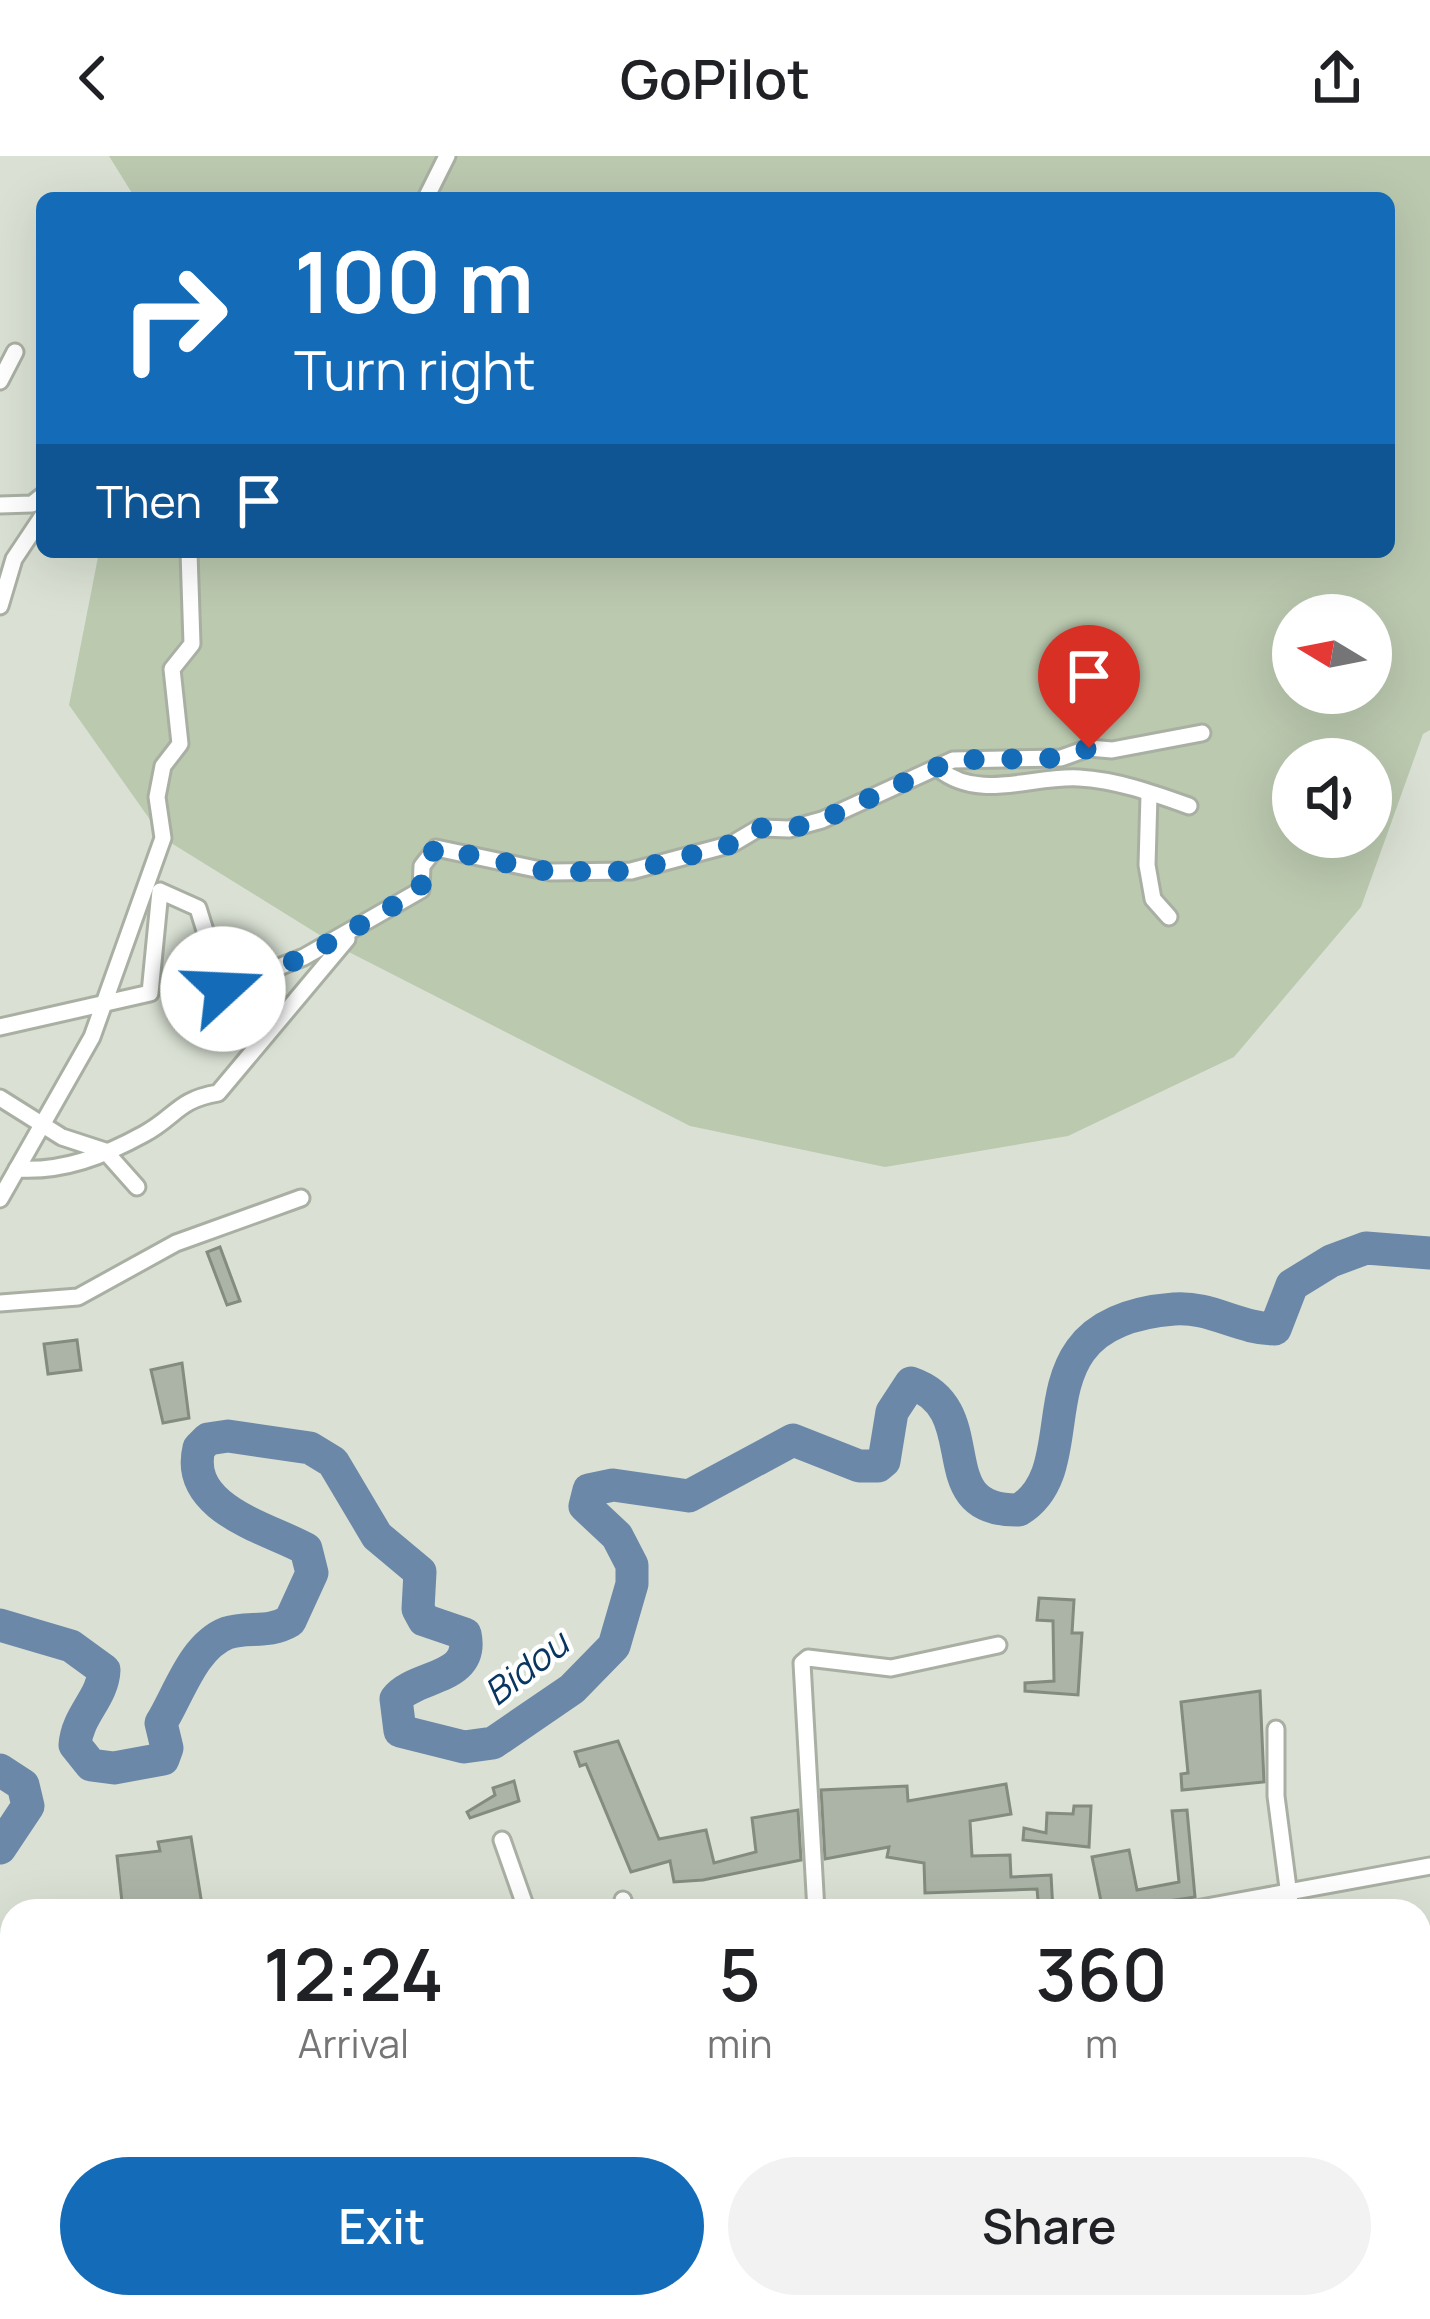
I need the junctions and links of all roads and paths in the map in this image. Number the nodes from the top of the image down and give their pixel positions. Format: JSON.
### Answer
{"nodes":[{"id":1,"x":447,"y":156,"type":"edge"},
{"id":2,"x":429,"y":192,"type":"edge"},
{"id":3,"x":15,"y":352,"type":"dead end"},
{"id":4,"x":0,"y":381,"type":"edge"},
{"id":5,"x":36,"y":501,"type":"edge"},
{"id":6,"x":0,"y":505,"type":"edge"},
{"id":7,"x":36,"y":524,"type":"edge"},
{"id":8,"x":189,"y":558,"type":"edge"},
{"id":9,"x":0,"y":606,"type":"edge"},
{"id":10,"x":1202,"y":733,"type":"dead end"},
{"id":11,"x":939,"y":769,"type":"junction"},
{"id":12,"x":1149,"y":795,"type":"junction"},
{"id":13,"x":1189,"y":806,"type":"dead end"},
{"id":14,"x":1169,"y":917,"type":"dead end"},
{"id":15,"x":358,"y":929,"type":"junction"},
{"id":16,"x":103,"y":1000,"type":"junction"},
{"id":17,"x":0,"y":1028,"type":"edge"},
{"id":18,"x":0,"y":1098,"type":"edge"},
{"id":19,"x":44,"y":1124,"type":"junction"},
{"id":20,"x":105,"y":1151,"type":"junction"},
{"id":21,"x":16,"y":1168,"type":"junction"},
{"id":22,"x":137,"y":1187,"type":"dead end"},
{"id":23,"x":301,"y":1198,"type":"dead end"},
{"id":24,"x":0,"y":1199,"type":"edge"},
{"id":25,"x":0,"y":1303,"type":"edge"},
{"id":26,"x":998,"y":1645,"type":"dead end"},
{"id":27,"x":1276,"y":1729,"type":"dead end"},
{"id":28,"x":502,"y":1840,"type":"dead end"},
{"id":29,"x":1430,"y":1866,"type":"edge"},
{"id":30,"x":1287,"y":1891,"type":"junction"},
{"id":31,"x":523,"y":1899,"type":"edge"},
{"id":32,"x":815,"y":1899,"type":"edge"},
{"id":33,"x":1246,"y":1899,"type":"edge"},
{"id":34,"x":1289,"y":1899,"type":"edge"}],
"edges":[{"from":1,"to":2,"type":"street"},
{"from":3,"to":4,"type":"street"},
{"from":5,"to":6,"type":"street"},
{"from":7,"to":9,"type":"street"},
{"from":8,"to":16,"type":"street"},
{"from":10,"to":11,"type":"street"},
{"from":11,"to":12,"type":"street"},
{"from":11,"to":15,"type":"street"},
{"from":12,"to":13,"type":"street"},
{"from":12,"to":14,"type":"street"},
{"from":15,"to":16,"type":"street"},
{"from":15,"to":20,"type":"street"},
{"from":16,"to":17,"type":"street"},
{"from":16,"to":19,"type":"street"},
{"from":18,"to":19,"type":"street"},
{"from":19,"to":20,"type":"street"},
{"from":19,"to":21,"type":"street"},
{"from":20,"to":21,"type":"street"},
{"from":20,"to":22,"type":"street"},
{"from":21,"to":24,"type":"street"},
{"from":23,"to":25,"type":"street"},
{"from":26,"to":32,"type":"street"},
{"from":27,"to":30,"type":"street"},
{"from":28,"to":31,"type":"street"},
{"from":29,"to":30,"type":"street"},
{"from":30,"to":33,"type":"street"},
{"from":30,"to":34,"type":"street"}]}
